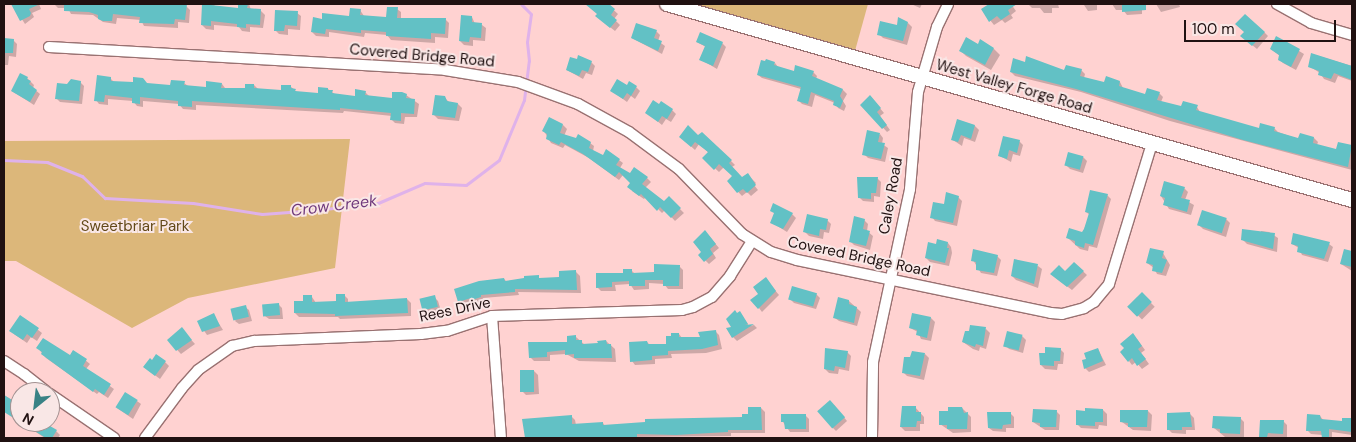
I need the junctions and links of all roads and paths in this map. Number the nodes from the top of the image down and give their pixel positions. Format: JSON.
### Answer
{"nodes":[{"id":1,"x":667,"y":4,"type":"edge"},
{"id":2,"x":948,"y":4,"type":"edge"},
{"id":3,"x":1277,"y":4,"type":"edge"},
{"id":4,"x":1352,"y":35,"type":"edge"},
{"id":5,"x":49,"y":46,"type":"dead end"},
{"id":6,"x":922,"y":78,"type":"junction"},
{"id":7,"x":1152,"y":143,"type":"junction"},
{"id":8,"x":1352,"y":200,"type":"edge"},
{"id":9,"x":752,"y":241,"type":"junction"},
{"id":10,"x":890,"y":279,"type":"junction"},
{"id":11,"x":492,"y":316,"type":"junction"},
{"id":12,"x":4,"y":361,"type":"edge"},
{"id":13,"x":34,"y":382,"type":"edge"},
{"id":14,"x":60,"y":401,"type":"edge"},
{"id":15,"x":114,"y":438,"type":"edge"},
{"id":16,"x":145,"y":438,"type":"edge"},
{"id":17,"x":502,"y":438,"type":"edge"},
{"id":18,"x":872,"y":438,"type":"edge"}],
"edges":[{"from":1,"to":6,"type":"main road","name":"West Valley Forge Road"},
{"from":2,"to":6,"type":"street","name":"Caley Road"},
{"from":3,"to":4,"type":"street"},
{"from":5,"to":9,"type":"street","name":"Covered Bridge Road"},
{"from":6,"to":7,"type":"main road","name":"West Valley Forge Road"},
{"from":6,"to":10,"type":"street","name":"Caley Road"},
{"from":7,"to":8,"type":"main road","name":"West Valley Forge Road"},
{"from":7,"to":10,"type":"street","name":"Covered Bridge Road"},
{"from":9,"to":10,"type":"street","name":"Covered Bridge Road"},
{"from":9,"to":11,"type":"street","name":"Rees Drive"},
{"from":10,"to":18,"type":"street","name":"Caley Road"},
{"from":11,"to":16,"type":"street","name":"Rees Drive"},
{"from":11,"to":17,"type":"street"},
{"from":12,"to":13,"type":"street"},
{"from":14,"to":15,"type":"street"}]}
